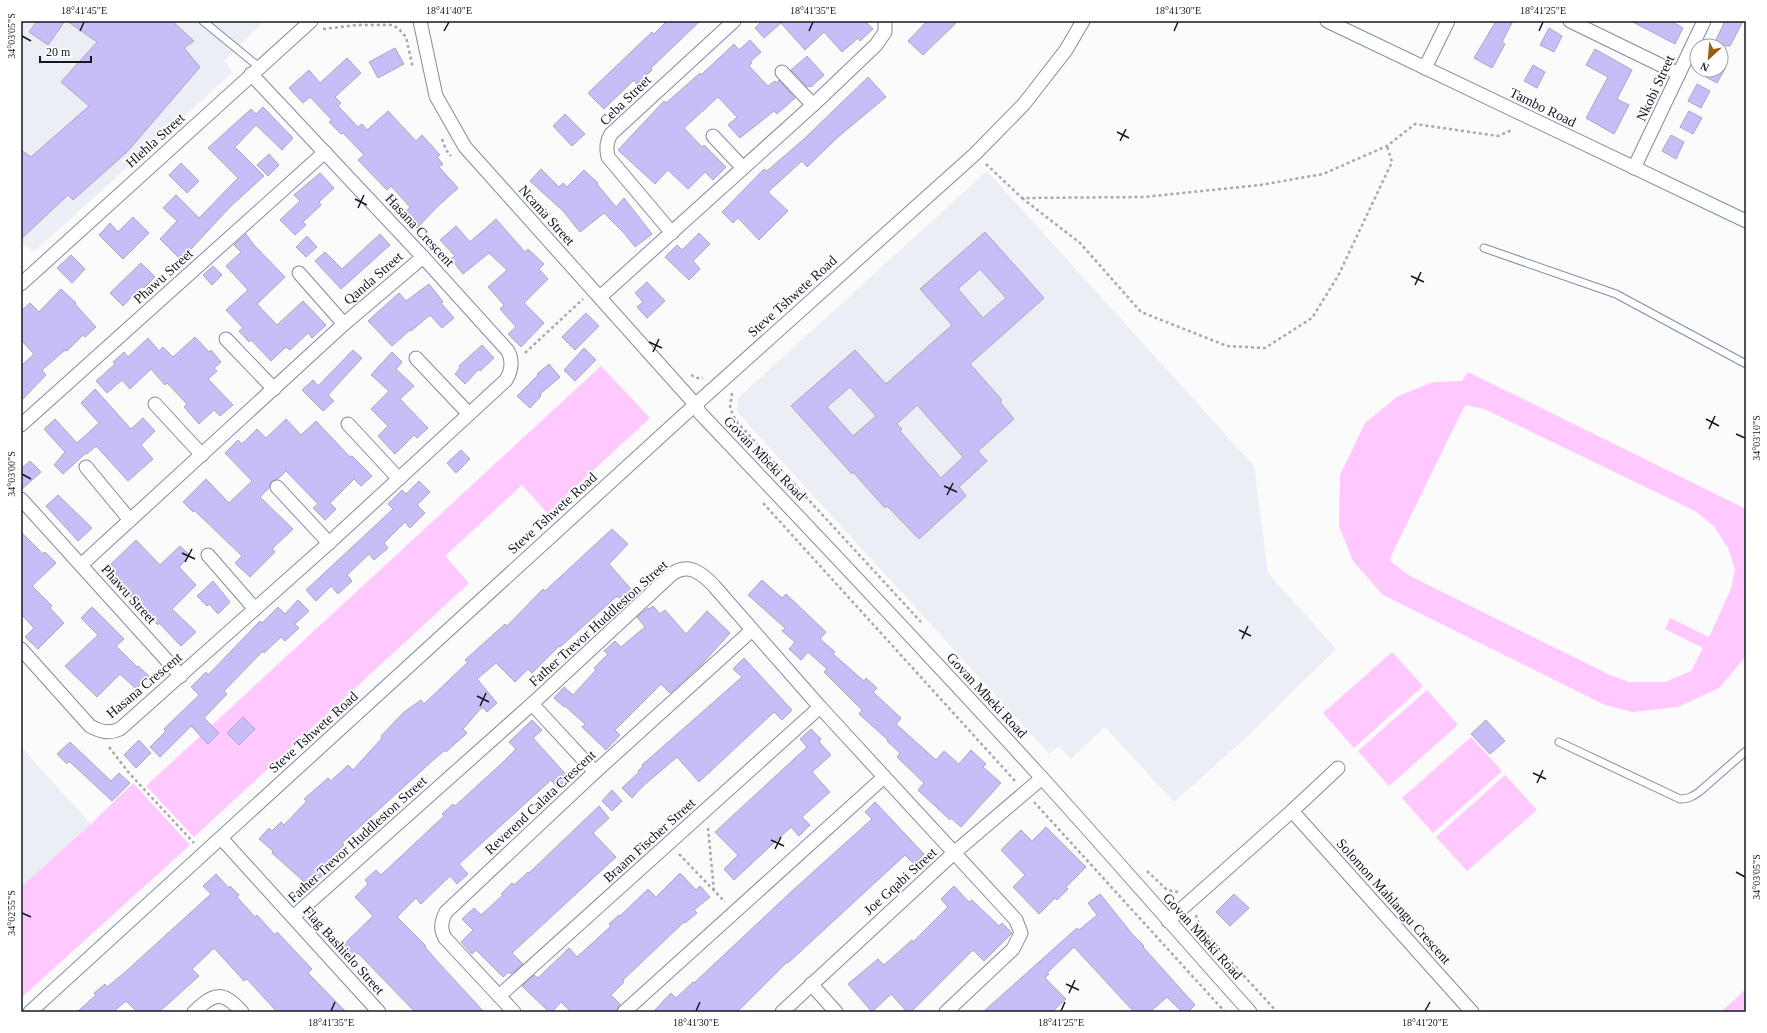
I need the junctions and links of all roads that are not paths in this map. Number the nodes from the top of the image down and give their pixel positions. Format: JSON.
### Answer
{"nodes":[{"id":1,"x":203,"y":21,"type":"edge"},
{"id":2,"x":311,"y":21,"type":"edge"},
{"id":3,"x":420,"y":21,"type":"edge"},
{"id":4,"x":734,"y":21,"type":"edge"},
{"id":5,"x":885,"y":21,"type":"edge"},
{"id":6,"x":1327,"y":21,"type":"edge"},
{"id":7,"x":1448,"y":21,"type":"edge"},
{"id":8,"x":1570,"y":21,"type":"edge"},
{"id":9,"x":1704,"y":21,"type":"edge"},
{"id":10,"x":1082,"y":22,"type":"edge"},
{"id":11,"x":1425,"y":68,"type":"junction"},
{"id":12,"x":255,"y":71,"type":"junction"},
{"id":13,"x":782,"y":72,"type":"dead end"},
{"id":14,"x":1679,"y":74,"type":"junction"},
{"id":15,"x":813,"y":105,"type":"junction"},
{"id":16,"x":713,"y":136,"type":"dead end"},
{"id":17,"x":326,"y":152,"type":"junction"},
{"id":18,"x":743,"y":168,"type":"junction"},
{"id":19,"x":1634,"y":168,"type":"junction"},
{"id":20,"x":1746,"y":221,"type":"edge"},
{"id":21,"x":672,"y":233,"type":"junction"},
{"id":22,"x":1484,"y":248,"type":"dead end"},
{"id":23,"x":423,"y":257,"type":"junction"},
{"id":24,"x":299,"y":273,"type":"dead end"},
{"id":25,"x":21,"y":284,"type":"edge"},
{"id":26,"x":594,"y":300,"type":"junction"},
{"id":27,"x":344,"y":324,"type":"junction"},
{"id":28,"x":226,"y":339,"type":"dead end"},
{"id":29,"x":416,"y":358,"type":"dead end"},
{"id":30,"x":1746,"y":364,"type":"edge"},
{"id":31,"x":274,"y":389,"type":"junction"},
{"id":32,"x":155,"y":404,"type":"dead end"},
{"id":33,"x":695,"y":404,"type":"junction"},
{"id":34,"x":469,"y":414,"type":"junction"},
{"id":35,"x":348,"y":424,"type":"dead end"},
{"id":36,"x":21,"y":425,"type":"edge"},
{"id":37,"x":202,"y":454,"type":"junction"},
{"id":38,"x":86,"y":467,"type":"dead end"},
{"id":39,"x":399,"y":479,"type":"junction"},
{"id":40,"x":277,"y":487,"type":"dead end"},
{"id":41,"x":21,"y":499,"type":"edge"},
{"id":42,"x":130,"y":520,"type":"junction"},
{"id":43,"x":329,"y":543,"type":"junction"},
{"id":44,"x":208,"y":555,"type":"dead end"},
{"id":45,"x":81,"y":565,"type":"junction"},
{"id":46,"x":255,"y":609,"type":"junction"},
{"id":47,"x":751,"y":631,"type":"junction"},
{"id":48,"x":21,"y":649,"type":"edge"},
{"id":49,"x":181,"y":676,"type":"junction"},
{"id":50,"x":532,"y":704,"type":"junction"},
{"id":51,"x":820,"y":707,"type":"junction"},
{"id":52,"x":1559,"y":742,"type":"dead end"},
{"id":53,"x":1746,"y":751,"type":"edge"},
{"id":54,"x":1338,"y":768,"type":"dead end"},
{"id":55,"x":595,"y":772,"type":"junction"},
{"id":56,"x":884,"y":777,"type":"junction"},
{"id":57,"x":1042,"y":778,"type":"junction"},
{"id":58,"x":1292,"y":811,"type":"junction"},
{"id":59,"x":221,"y":838,"type":"junction"},
{"id":60,"x":955,"y":852,"type":"junction"},
{"id":61,"x":293,"y":917,"type":"junction"},
{"id":62,"x":1168,"y":921,"type":"junction"},
{"id":63,"x":811,"y":984,"type":"junction"},
{"id":64,"x":499,"y":996,"type":"junction"},
{"id":65,"x":30,"y":1012,"type":"edge"},
{"id":66,"x":194,"y":1012,"type":"edge"},
{"id":67,"x":242,"y":1012,"type":"edge"},
{"id":68,"x":379,"y":1012,"type":"edge"},
{"id":69,"x":514,"y":1012,"type":"edge"},
{"id":70,"x":624,"y":1012,"type":"edge"},
{"id":71,"x":782,"y":1012,"type":"edge"},
{"id":72,"x":836,"y":1012,"type":"edge"},
{"id":73,"x":946,"y":1012,"type":"edge"},
{"id":74,"x":1250,"y":1012,"type":"edge"},
{"id":75,"x":1472,"y":1012,"type":"edge"}],
"edges":[{"from":1,"to":12,"type":"lane"},
{"from":2,"to":12,"type":"street","name":"Hlehla Street"},
{"from":3,"to":26,"type":"street","name":"Ncama Street"},
{"from":4,"to":21,"type":"street","name":"Ceba Street"},
{"from":5,"to":15,"type":"street"},
{"from":6,"to":11,"type":"street","name":"Tambo Road"},
{"from":7,"to":11,"type":"street"},
{"from":8,"to":14,"type":"street"},
{"from":9,"to":14,"type":"street","name":"Nkobi Street"},
{"from":10,"to":33,"type":"street","name":"Steve Tshwete Road"},
{"from":11,"to":19,"type":"street","name":"Tambo Road"},
{"from":12,"to":17,"type":"street","name":"Hasana Crescent"},
{"from":12,"to":25,"type":"street","name":"Hlehla Street"},
{"from":13,"to":15,"type":"street"},
{"from":14,"to":19,"type":"street","name":"Nkobi Street"},
{"from":15,"to":18,"type":"street"},
{"from":16,"to":18,"type":"street"},
{"from":17,"to":23,"type":"street","name":"Hasana Crescent"},
{"from":17,"to":36,"type":"street","name":"Phawu Street"},
{"from":18,"to":21,"type":"street"},
{"from":19,"to":20,"type":"street","name":"Tambo Road"},
{"from":21,"to":26,"type":"street"},
{"from":22,"to":30,"type":"lane"},
{"from":23,"to":27,"type":"street","name":"Qanda Street"},
{"from":23,"to":34,"type":"street","name":"Hasana Crescent"},
{"from":24,"to":27,"type":"street","name":"Qanda Street"},
{"from":26,"to":33,"type":"street","name":"Ncama Street"},
{"from":27,"to":31,"type":"street","name":"Qanda Street"},
{"from":28,"to":31,"type":"street"},
{"from":29,"to":34,"type":"street"},
{"from":31,"to":37,"type":"street","name":"Qanda Street"},
{"from":32,"to":37,"type":"street"},
{"from":33,"to":57,"type":"street","name":"Govan Mbeki Road"},
{"from":33,"to":59,"type":"street","name":"Steve Tshwete Road"},
{"from":34,"to":39,"type":"street","name":"Hasana Crescent"},
{"from":35,"to":39,"type":"street"},
{"from":37,"to":42,"type":"street","name":"Qanda Street"},
{"from":38,"to":42,"type":"street"},
{"from":39,"to":43,"type":"street","name":"Hasana Crescent"},
{"from":40,"to":43,"type":"street"},
{"from":41,"to":45,"type":"street","name":"Phawu Street"},
{"from":42,"to":45,"type":"street","name":"Qanda Street"},
{"from":43,"to":46,"type":"street","name":"Hasana Crescent"},
{"from":44,"to":46,"type":"street"},
{"from":45,"to":49,"type":"street","name":"Phawu Street"},
{"from":46,"to":49,"type":"street","name":"Hasana Crescent"},
{"from":47,"to":50,"type":"street","name":"Father Trevor Huddleston Street"},
{"from":47,"to":51,"type":"street","name":"Father Trevor Huddleston Street"},
{"from":47,"to":55,"type":"street","name":"Reverend Calata Crescent"},
{"from":48,"to":49,"type":"street","name":"Hasana Crescent"},
{"from":50,"to":55,"type":"street"},
{"from":50,"to":61,"type":"street","name":"Father Trevor Huddleston Street"},
{"from":51,"to":56,"type":"street","name":"Father Trevor Huddleston Street"},
{"from":51,"to":64,"type":"street","name":"Braam Fischer Street"},
{"from":52,"to":53,"type":"lane"},
{"from":54,"to":58,"type":"street"},
{"from":55,"to":64,"type":"street","name":"Reverend Calata Crescent"},
{"from":56,"to":60,"type":"street","name":"Father Trevor Huddleston Street"},
{"from":56,"to":70,"type":"street"},
{"from":57,"to":60,"type":"street","name":"Joe Gqabi Street"},
{"from":57,"to":62,"type":"street","name":"Govan Mbeki Road"},
{"from":58,"to":62,"type":"street"},
{"from":58,"to":75,"type":"street","name":"Solomon Mahlangu Crescent"},
{"from":59,"to":61,"type":"street","name":"Flag Bashielo Street"},
{"from":59,"to":65,"type":"street","name":"Steve Tshwete Road"},
{"from":60,"to":63,"type":"street","name":"Joe Gqabi Street"},
{"from":60,"to":73,"type":"street","name":"Father Trevor Huddleston Street"},
{"from":61,"to":68,"type":"street","name":"Flag Bashielo Street"},
{"from":62,"to":74,"type":"street","name":"Govan Mbeki Road"},
{"from":63,"to":71,"type":"street","name":"Joe Gqabi Street"},
{"from":63,"to":72,"type":"street"},
{"from":64,"to":69,"type":"street","name":"Reverend Calata Crescent"},
{"from":66,"to":67,"type":"street"}]}
